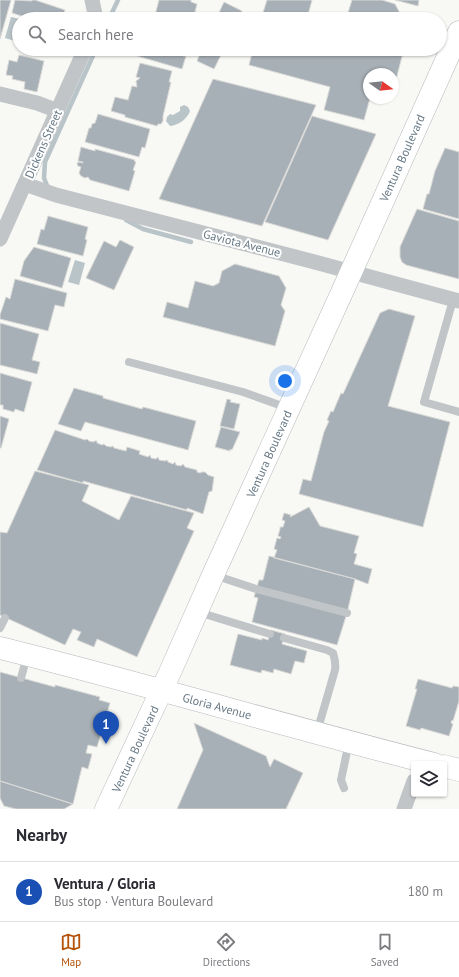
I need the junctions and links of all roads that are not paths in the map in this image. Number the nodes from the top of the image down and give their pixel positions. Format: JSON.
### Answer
{"nodes":[{"id":1,"x":92,"y":0,"type":"edge"},
{"id":2,"x":95,"y":12,"type":"edge"},
{"id":3,"x":459,"y":32,"type":"edge"},
{"id":4,"x":82,"y":56,"type":"edge"},
{"id":5,"x":0,"y":94,"type":"edge"},
{"id":6,"x":58,"y":111,"type":"junction"},
{"id":7,"x":25,"y":184,"type":"junction"},
{"id":8,"x":0,"y":239,"type":"edge"},
{"id":9,"x":351,"y":272,"type":"junction"},
{"id":10,"x":456,"y":300,"type":"edge"},
{"id":11,"x":129,"y":362,"type":"dead end"},
{"id":12,"x":289,"y":408,"type":"junction"},
{"id":13,"x":459,"y":412,"type":"edge"},
{"id":14,"x":213,"y":575,"type":"junction"},
{"id":15,"x":197,"y":612,"type":"junction"},
{"id":16,"x":347,"y":613,"type":"dead end"},
{"id":17,"x":5,"y":618,"type":"dead end"},
{"id":18,"x":0,"y":628,"type":"edge"},
{"id":19,"x":270,"y":634,"type":"dead end"},
{"id":20,"x":284,"y":638,"type":"dead end"},
{"id":21,"x":0,"y":648,"type":"edge"},
{"id":22,"x":27,"y":655,"type":"junction"},
{"id":23,"x":21,"y":678,"type":"dead end"},
{"id":24,"x":162,"y":691,"type":"junction"},
{"id":25,"x":316,"y":733,"type":"junction"},
{"id":26,"x":350,"y":742,"type":"junction"},
{"id":27,"x":417,"y":761,"type":"edge"},
{"id":28,"x":344,"y":788,"type":"dead end"},
{"id":29,"x":411,"y":789,"type":"edge"},
{"id":30,"x":106,"y":809,"type":"edge"},
{"id":31,"x":404,"y":809,"type":"edge"}],
"edges":[{"from":1,"to":2,"type":"street"},
{"from":3,"to":9,"type":"main road","name":"Ventura Boulevard"},
{"from":4,"to":6,"type":"street","name":"Dickens Street"},
{"from":5,"to":6,"type":"street"},
{"from":6,"to":7,"type":"street","name":"Dickens Street"},
{"from":7,"to":8,"type":"street","name":"Dickens Street"},
{"from":7,"to":9,"type":"street","name":"Gaviota Avenue"},
{"from":9,"to":10,"type":"street","name":"Gaviota Avenue"},
{"from":9,"to":12,"type":"main road","name":"Ventura Boulevard"},
{"from":10,"to":13,"type":"lane"},
{"from":11,"to":12,"type":"lane"},
{"from":12,"to":14,"type":"main road","name":"Ventura Boulevard"},
{"from":14,"to":15,"type":"main road","name":"Ventura Boulevard"},
{"from":14,"to":16,"type":"lane"},
{"from":15,"to":19,"type":"lane"},
{"from":15,"to":24,"type":"main road","name":"Ventura Boulevard"},
{"from":17,"to":18,"type":"lane"},
{"from":20,"to":25,"type":"lane"},
{"from":21,"to":22,"type":"main road","name":"Gloria Avenue"},
{"from":22,"to":23,"type":"lane"},
{"from":22,"to":24,"type":"main road","name":"Gloria Avenue"},
{"from":24,"to":25,"type":"main road","name":"Gloria Avenue"},
{"from":24,"to":30,"type":"main road","name":"Ventura Boulevard"},
{"from":25,"to":26,"type":"main road","name":"Gloria Avenue"},
{"from":26,"to":27,"type":"main road","name":"Gloria Avenue"},
{"from":26,"to":28,"type":"lane"},
{"from":29,"to":31,"type":"street"}]}
